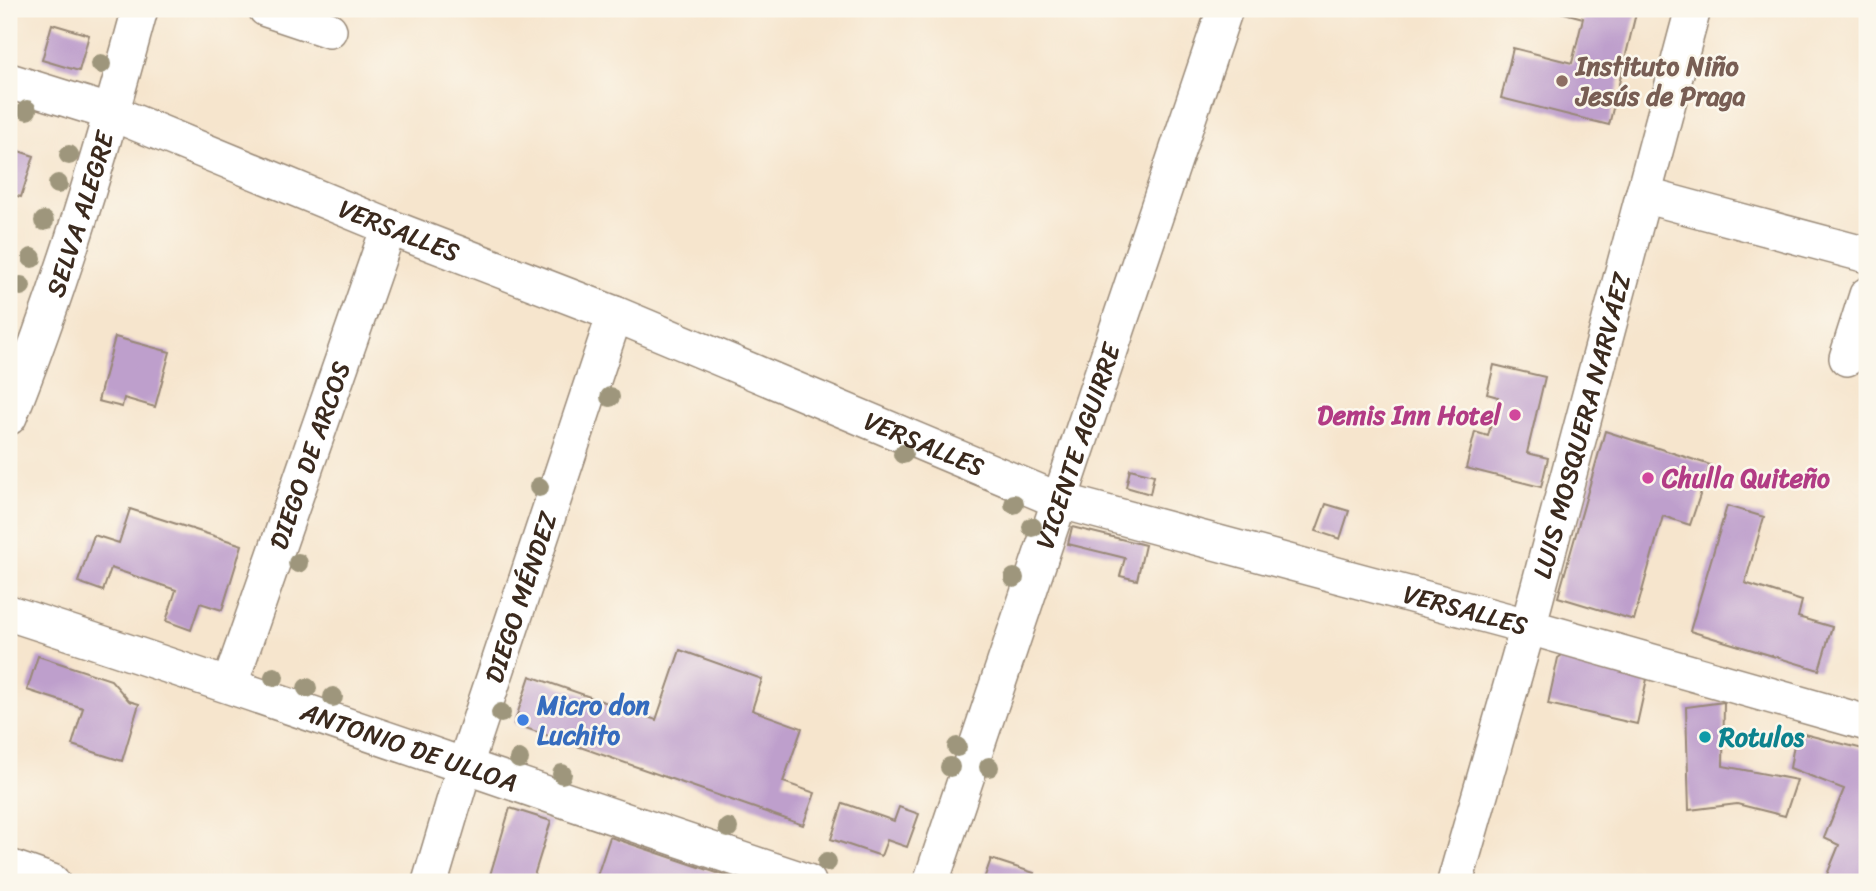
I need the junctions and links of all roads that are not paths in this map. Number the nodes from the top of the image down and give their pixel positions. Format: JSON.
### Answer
{"nodes":[{"id":1,"x":140,"y":9,"type":"edge"},
{"id":2,"x":266,"y":9,"type":"edge"},
{"id":3,"x":1225,"y":9,"type":"edge"},
{"id":4,"x":1693,"y":9,"type":"edge"},
{"id":5,"x":329,"y":30,"type":"dead end"},
{"id":6,"x":9,"y":81,"type":"edge"},
{"id":7,"x":112,"y":113,"type":"junction"},
{"id":8,"x":1643,"y":195,"type":"junction"},
{"id":9,"x":389,"y":227,"type":"junction"},
{"id":10,"x":1867,"y":255,"type":"edge"},
{"id":11,"x":1867,"y":295,"type":"edge"},
{"id":12,"x":615,"y":314,"type":"junction"},
{"id":13,"x":1847,"y":358,"type":"dead end"},
{"id":14,"x":9,"y":417,"type":"edge"},
{"id":15,"x":1058,"y":500,"type":"junction"},
{"id":16,"x":9,"y":613,"type":"edge"},
{"id":17,"x":1528,"y":627,"type":"junction"},
{"id":18,"x":230,"y":684,"type":"junction"},
{"id":19,"x":1867,"y":723,"type":"edge"},
{"id":20,"x":464,"y":768,"type":"junction"},
{"id":21,"x":9,"y":867,"type":"edge"},
{"id":22,"x":52,"y":882,"type":"edge"},
{"id":23,"x":430,"y":882,"type":"edge"},
{"id":24,"x":808,"y":882,"type":"edge"},
{"id":25,"x":931,"y":882,"type":"edge"},
{"id":26,"x":1455,"y":882,"type":"edge"}],
"edges":[{"from":1,"to":7,"type":"street","name":"SELVA ALEGRE"},
{"from":2,"to":5,"type":"street"},
{"from":3,"to":15,"type":"street","name":"VICENTE AGUIRRE"},
{"from":4,"to":8,"type":"street","name":"LUIS MOSQUERA NARVÁEZ"},
{"from":6,"to":7,"type":"street","name":"VERSALLES"},
{"from":7,"to":9,"type":"street","name":"VERSALLES"},
{"from":7,"to":14,"type":"street","name":"SELVA ALEGRE"},
{"from":8,"to":10,"type":"street"},
{"from":8,"to":17,"type":"street","name":"LUIS MOSQUERA NARVÁEZ"},
{"from":9,"to":12,"type":"street","name":"VERSALLES"},
{"from":9,"to":18,"type":"street","name":"DIEGO DE ARCOS"},
{"from":11,"to":13,"type":"street"},
{"from":12,"to":15,"type":"street","name":"VERSALLES"},
{"from":12,"to":20,"type":"street","name":"DIEGO MÉNDEZ"},
{"from":15,"to":17,"type":"street","name":"VERSALLES"},
{"from":15,"to":25,"type":"street","name":"VICENTE AGUIRRE"},
{"from":16,"to":18,"type":"street","name":"ANTONIO DE ULLOA"},
{"from":17,"to":19,"type":"street","name":"VERSALLES"},
{"from":17,"to":26,"type":"street","name":"LUIS MOSQUERA NARVÁEZ"},
{"from":18,"to":20,"type":"street","name":"ANTONIO DE ULLOA"},
{"from":20,"to":23,"type":"street","name":"DIEGO MÉNDEZ"},
{"from":20,"to":24,"type":"street","name":"ANTONIO DE ULLOA"},
{"from":21,"to":22,"type":"street"}]}
